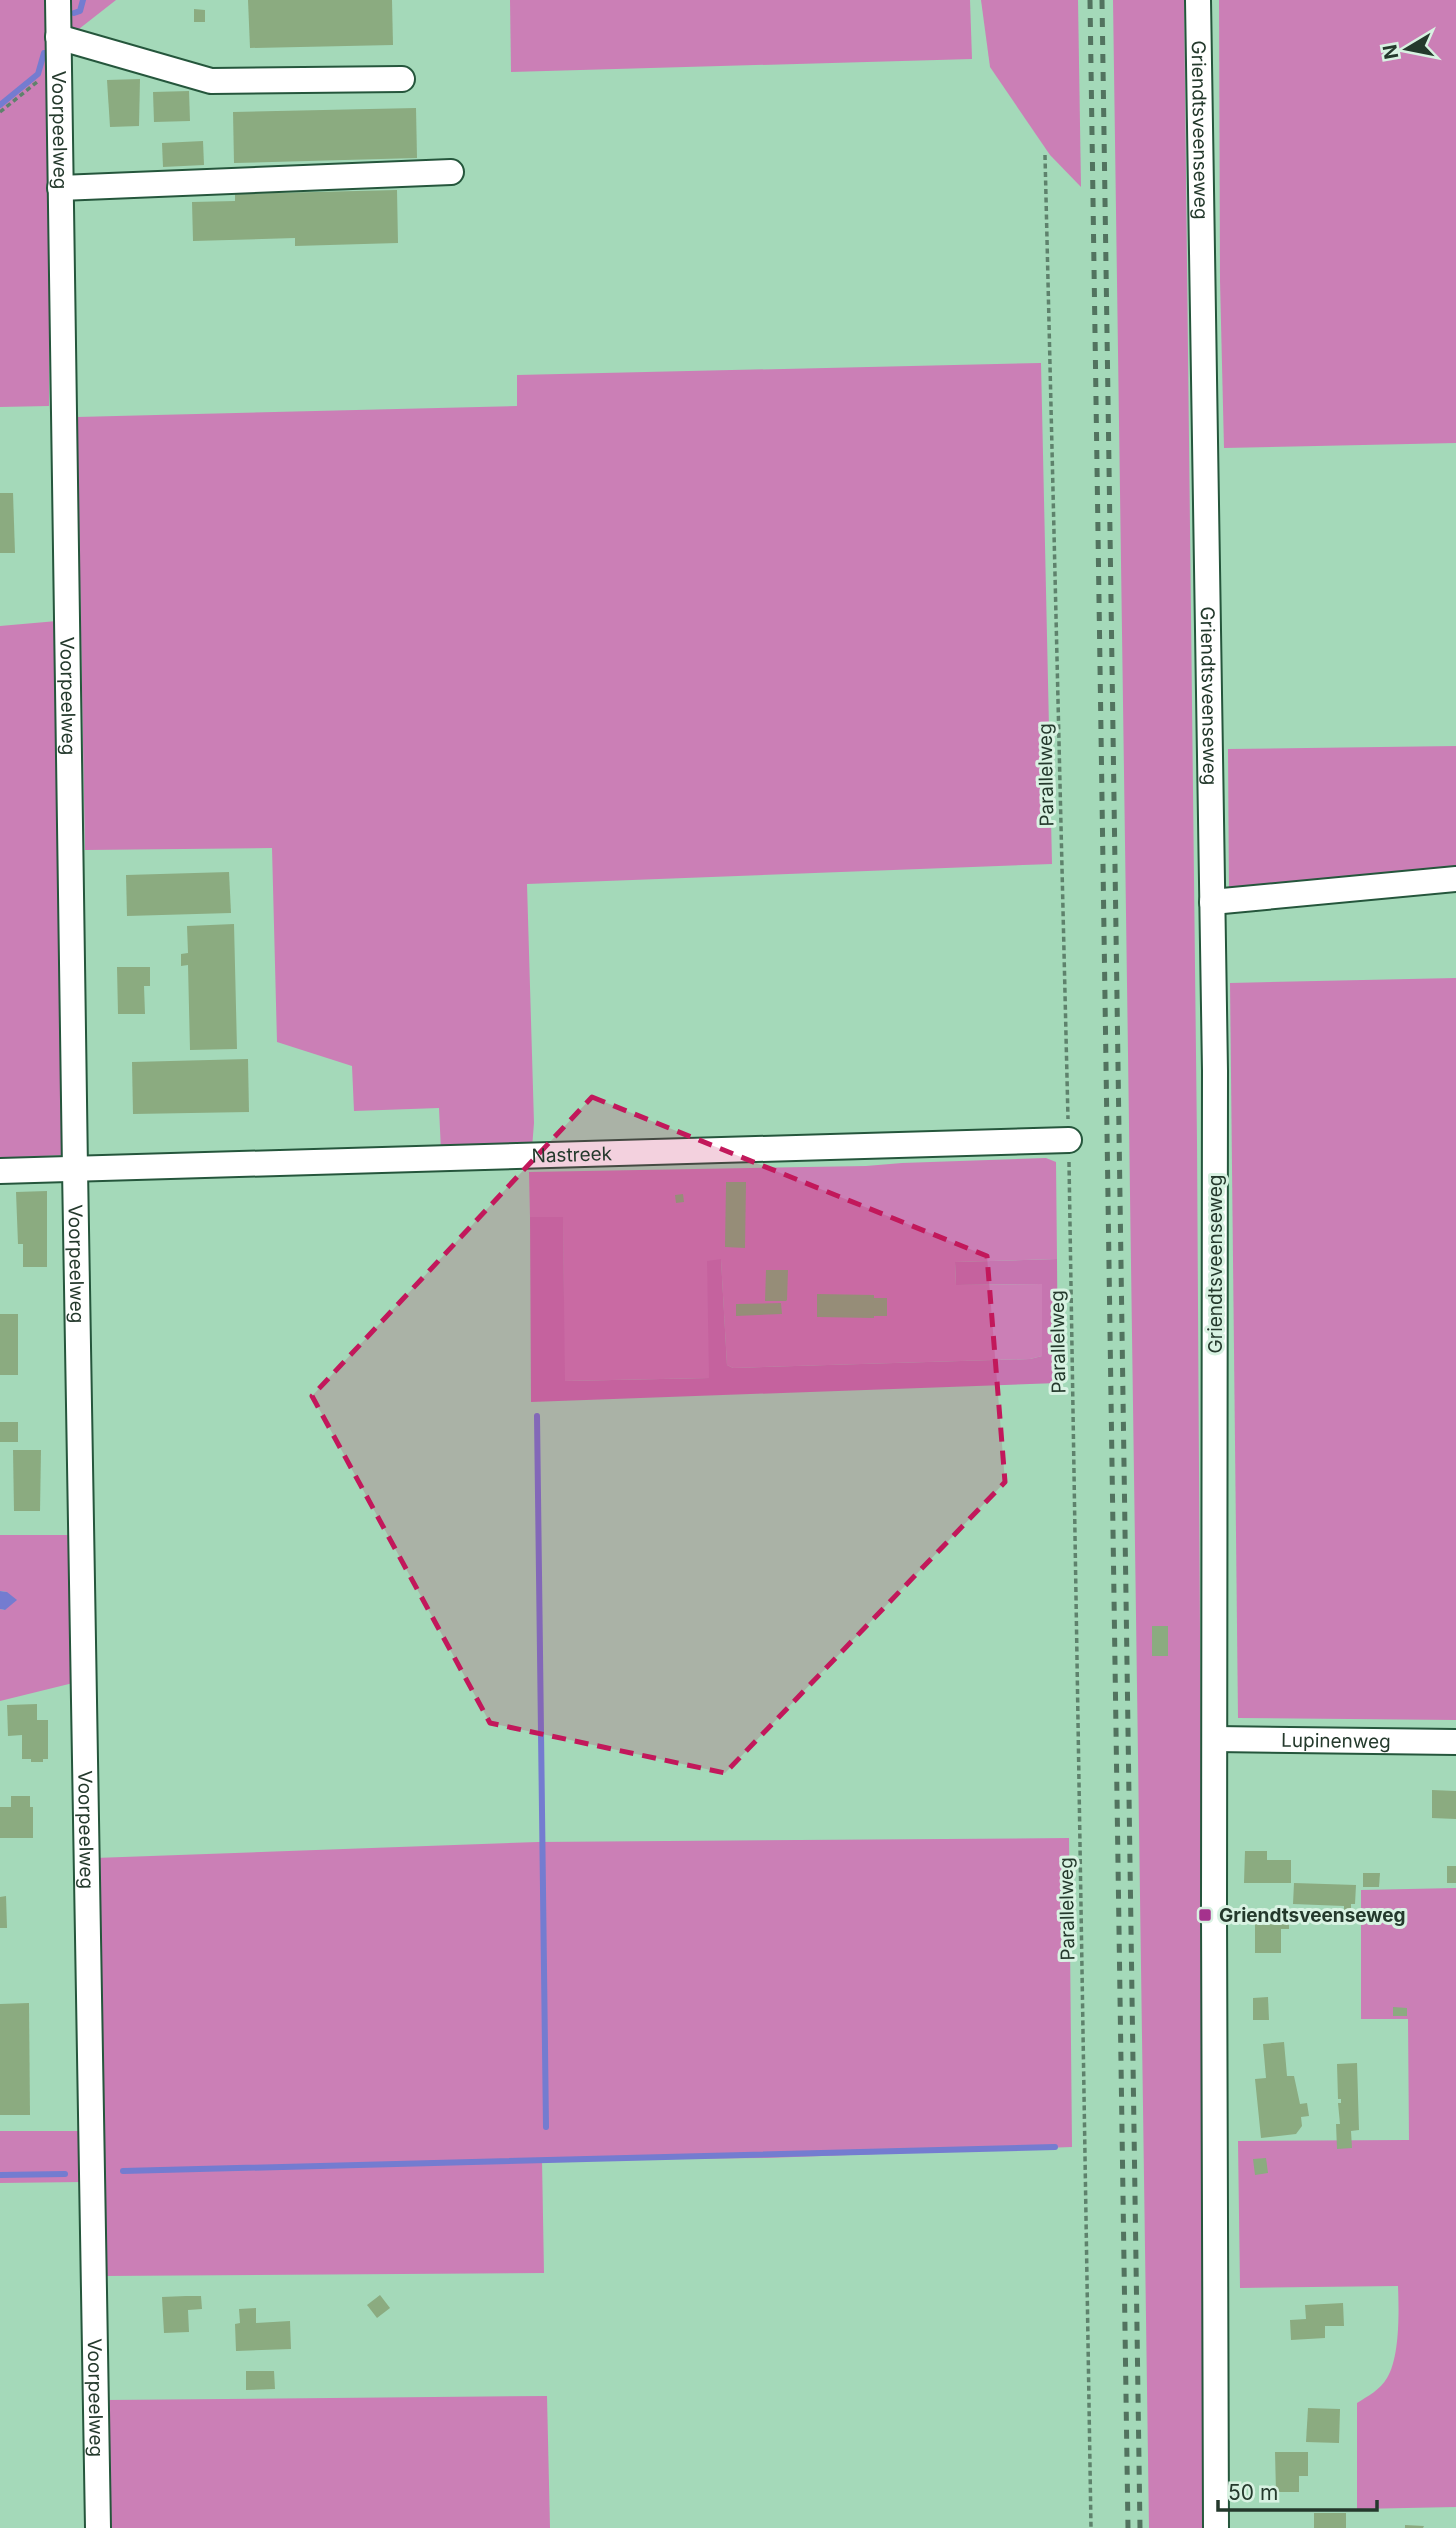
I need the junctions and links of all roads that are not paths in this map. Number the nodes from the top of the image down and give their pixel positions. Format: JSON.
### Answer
{"nodes":[{"id":1,"x":58,"y":0,"type":"edge"},
{"id":2,"x":1198,"y":0,"type":"edge"},
{"id":3,"x":58,"y":37,"type":"junction"},
{"id":4,"x":402,"y":79,"type":"dead end"},
{"id":5,"x":451,"y":172,"type":"dead end"},
{"id":6,"x":60,"y":188,"type":"junction"},
{"id":7,"x":1456,"y":879,"type":"edge"},
{"id":8,"x":1212,"y":902,"type":"junction"},
{"id":9,"x":1069,"y":1140,"type":"road end"},
{"id":10,"x":75,"y":1169,"type":"junction"},
{"id":11,"x":0,"y":1171,"type":"edge"},
{"id":12,"x":1215,"y":1739,"type":"junction"},
{"id":13,"x":1456,"y":1742,"type":"edge"},
{"id":14,"x":97,"y":2528,"type":"edge"},
{"id":15,"x":1216,"y":2528,"type":"edge"}],
"edges":[{"from":1,"to":3,"type":"street","name":"Voorpeelweg"},
{"from":2,"to":8,"type":"street","name":"Griendtsveenseweg"},
{"from":3,"to":4,"type":"street"},
{"from":3,"to":6,"type":"street","name":"Voorpeelweg"},
{"from":5,"to":6,"type":"street"},
{"from":6,"to":10,"type":"street","name":"Voorpeelweg"},
{"from":7,"to":8,"type":"street"},
{"from":8,"to":12,"type":"street","name":"Griendtsveenseweg"},
{"from":9,"to":10,"type":"street","name":"Nastreek"},
{"from":10,"to":11,"type":"street","name":"Nastreek"},
{"from":10,"to":14,"type":"street","name":"Voorpeelweg"},
{"from":12,"to":13,"type":"street","name":"Lupinenweg"},
{"from":12,"to":15,"type":"street","name":"Griendtsveenseweg"}]}
